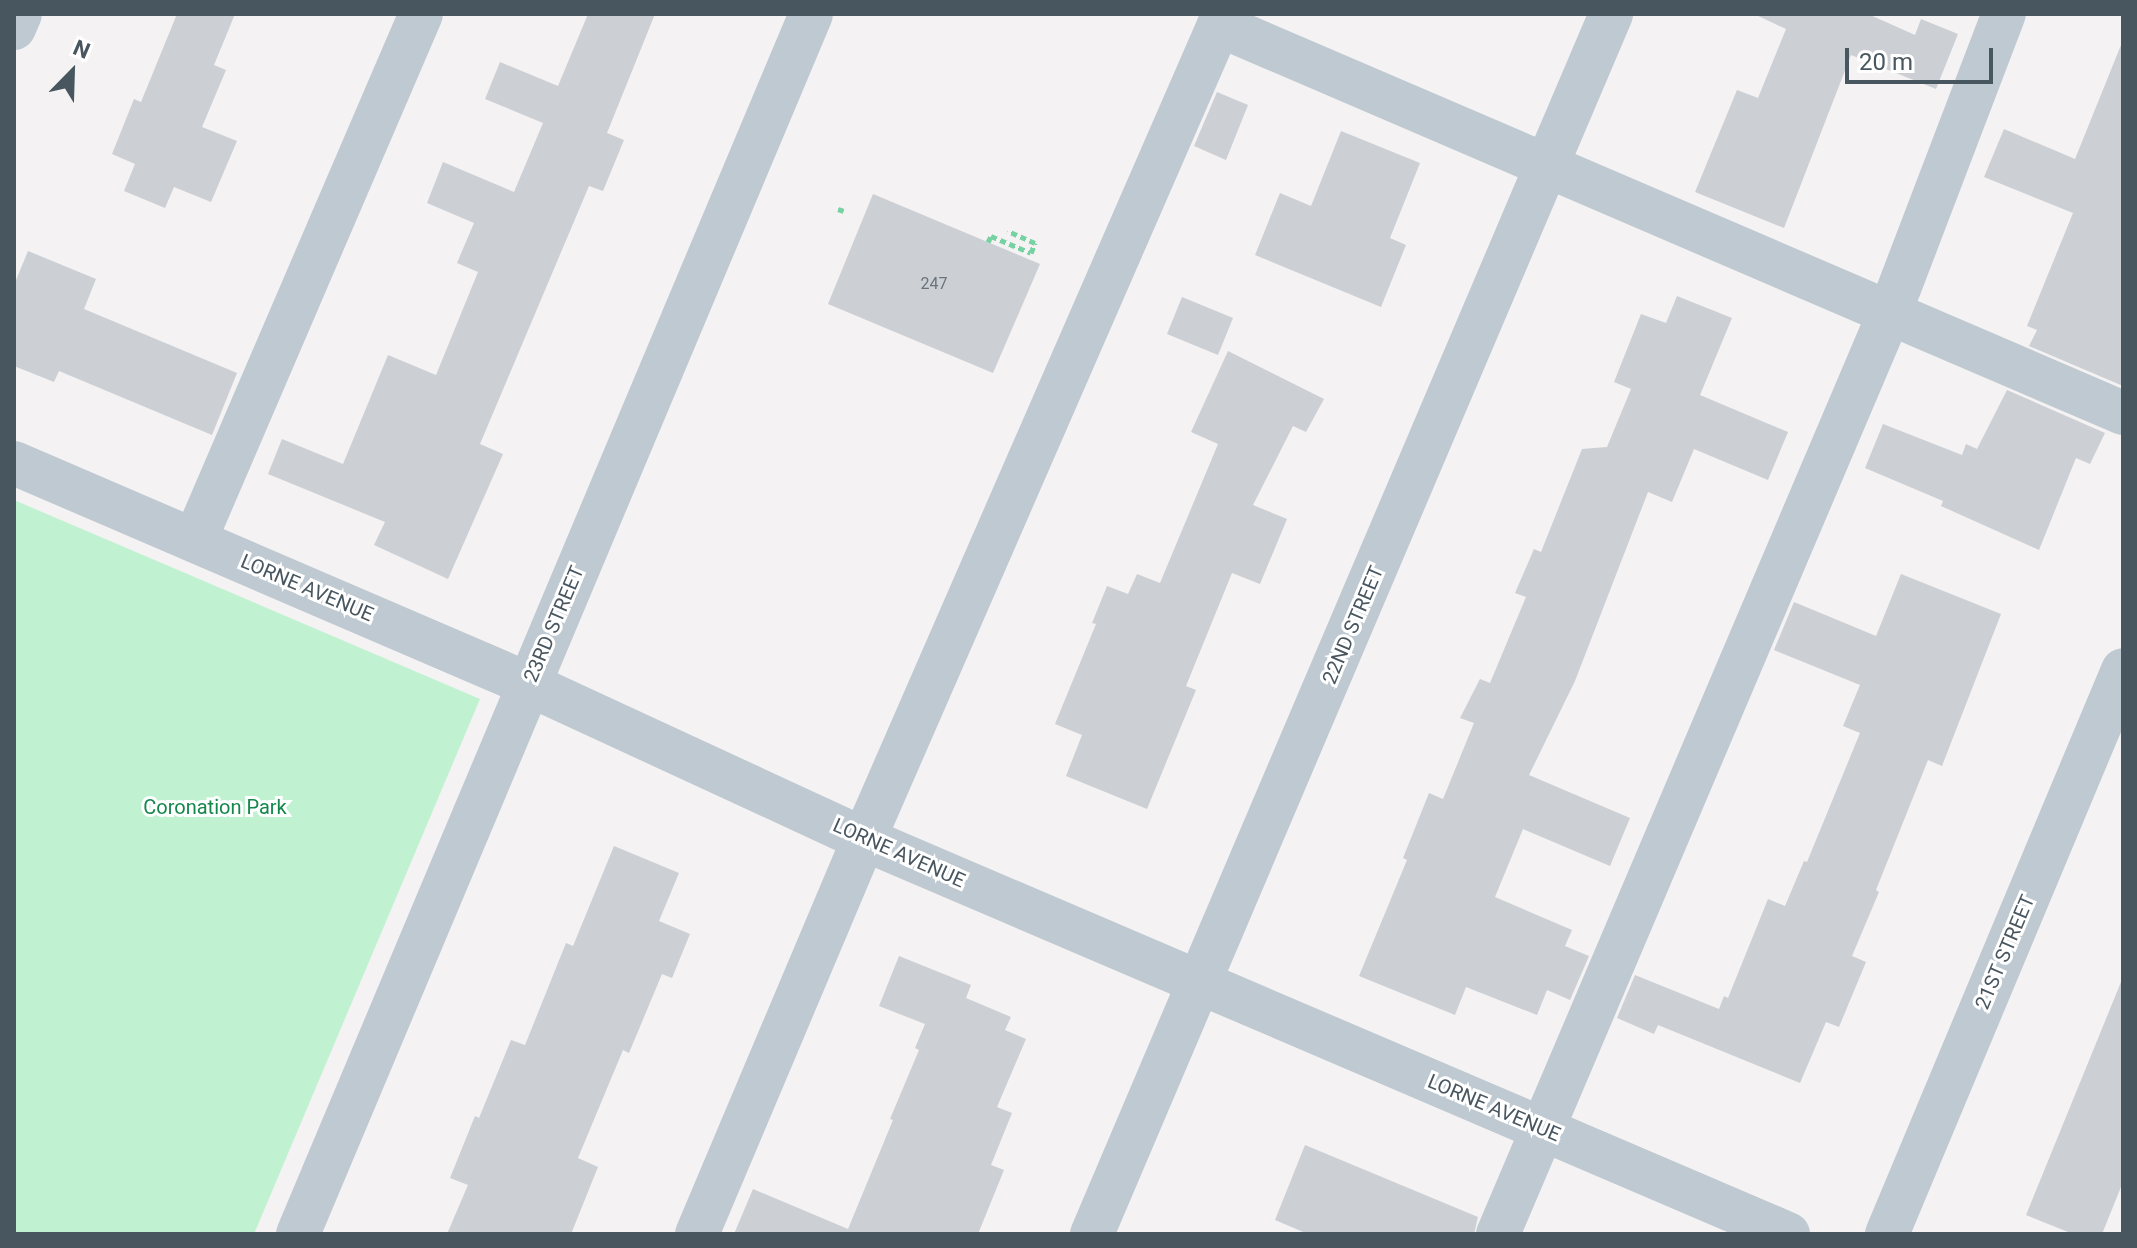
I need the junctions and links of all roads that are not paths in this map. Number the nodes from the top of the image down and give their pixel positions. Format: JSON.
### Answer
{"nodes":[{"id":1,"x":20,"y":14,"type":"edge"},
{"id":2,"x":421,"y":14,"type":"edge"},
{"id":3,"x":811,"y":14,"type":"edge"},
{"id":4,"x":1611,"y":14,"type":"edge"},
{"id":5,"x":2004,"y":14,"type":"edge"},
{"id":6,"x":1207,"y":19,"type":"edge"},
{"id":7,"x":14,"y":28,"type":"edge"},
{"id":8,"x":1549,"y":164,"type":"junction"},
{"id":9,"x":1890,"y":312,"type":"junction"},
{"id":10,"x":2123,"y":413,"type":"edge"},
{"id":11,"x":14,"y":463,"type":"edge"},
{"id":12,"x":195,"y":540,"type":"junction"},
{"id":13,"x":2123,"y":670,"type":"edge"},
{"id":14,"x":528,"y":684,"type":"junction"},
{"id":15,"x":864,"y":839,"type":"junction"},
{"id":16,"x":1200,"y":984,"type":"junction"},
{"id":17,"x":1543,"y":1128,"type":"junction"},
{"id":18,"x":298,"y":1234,"type":"edge"},
{"id":19,"x":697,"y":1234,"type":"edge"},
{"id":20,"x":1092,"y":1234,"type":"edge"},
{"id":21,"x":1498,"y":1234,"type":"edge"},
{"id":22,"x":1788,"y":1234,"type":"edge"},
{"id":23,"x":1887,"y":1234,"type":"edge"}],
"edges":[{"from":1,"to":7,"type":"street"},
{"from":2,"to":12,"type":"street"},
{"from":3,"to":14,"type":"street","name":"23RD STREET"},
{"from":4,"to":8,"type":"street","name":"22ND STREET"},
{"from":5,"to":9,"type":"street"},
{"from":6,"to":8,"type":"street"},
{"from":6,"to":15,"type":"street"},
{"from":8,"to":9,"type":"street"},
{"from":8,"to":16,"type":"street","name":"22ND STREET"},
{"from":9,"to":10,"type":"street"},
{"from":9,"to":17,"type":"street"},
{"from":11,"to":12,"type":"street","name":"LORNE AVENUE"},
{"from":12,"to":14,"type":"street","name":"LORNE AVENUE"},
{"from":13,"to":23,"type":"street","name":"21ST STREET"},
{"from":14,"to":15,"type":"street","name":"LORNE AVENUE"},
{"from":14,"to":18,"type":"street","name":"23RD STREET"},
{"from":15,"to":16,"type":"street","name":"LORNE AVENUE"},
{"from":15,"to":19,"type":"street"},
{"from":16,"to":17,"type":"street","name":"LORNE AVENUE"},
{"from":16,"to":20,"type":"street","name":"22ND STREET"},
{"from":17,"to":21,"type":"street"},
{"from":17,"to":22,"type":"street","name":"LORNE AVENUE"}]}
